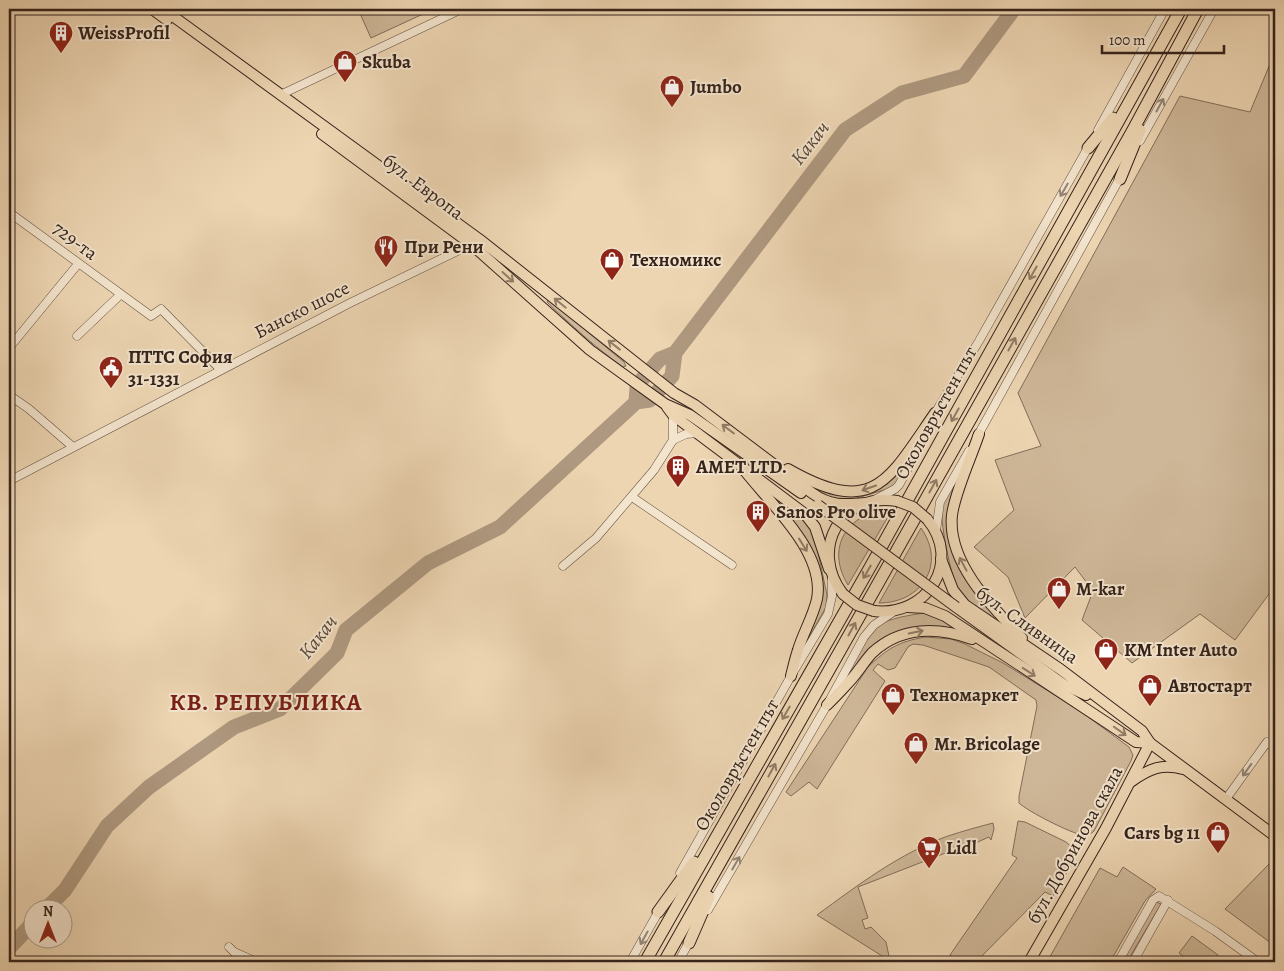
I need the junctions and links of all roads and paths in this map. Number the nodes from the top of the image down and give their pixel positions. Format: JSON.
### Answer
{"nodes":[{"id":1,"x":152,"y":9,"type":"edge"},
{"id":2,"x":163,"y":9,"type":"edge"},
{"id":3,"x":462,"y":9,"type":"edge"},
{"id":4,"x":1165,"y":9,"type":"edge"},
{"id":5,"x":1198,"y":9,"type":"edge"},
{"id":6,"x":1214,"y":9,"type":"edge"},
{"id":7,"x":1179,"y":11,"type":"edge"},
{"id":8,"x":1166,"y":66,"type":"junction"},
{"id":9,"x":1138,"y":88,"type":"junction"},
{"id":10,"x":280,"y":95,"type":"junction"},
{"id":11,"x":1088,"y":148,"type":"junction"},
{"id":12,"x":1120,"y":179,"type":"junction"},
{"id":13,"x":9,"y":214,"type":"edge"},
{"id":14,"x":475,"y":242,"type":"junction"},
{"id":15,"x":78,"y":264,"type":"junction"},
{"id":16,"x":120,"y":295,"type":"junction"},
{"id":17,"x":77,"y":336,"type":"dead end"},
{"id":18,"x":9,"y":348,"type":"edge"},
{"id":19,"x":221,"y":370,"type":"junction"},
{"id":20,"x":674,"y":393,"type":"junction"},
{"id":21,"x":9,"y":395,"type":"edge"},
{"id":22,"x":665,"y":404,"type":"junction"},
{"id":23,"x":935,"y":414,"type":"junction"},
{"id":24,"x":673,"y":415,"type":"junction"},
{"id":25,"x":690,"y":415,"type":"junction"},
{"id":26,"x":698,"y":433,"type":"junction"},
{"id":27,"x":979,"y":434,"type":"junction"},
{"id":28,"x":674,"y":440,"type":"junction"},
{"id":29,"x":73,"y":447,"type":"junction"},
{"id":30,"x":767,"y":458,"type":"junction"},
{"id":31,"x":741,"y":466,"type":"junction"},
{"id":32,"x":9,"y":481,"type":"edge"},
{"id":33,"x":632,"y":497,"type":"junction"},
{"id":34,"x":869,"y":502,"type":"junction"},
{"id":35,"x":936,"y":531,"type":"junction"},
{"id":36,"x":885,"y":555,"type":"joint"},
{"id":37,"x":941,"y":559,"type":"junction"},
{"id":38,"x":732,"y":565,"type":"dead end"},
{"id":39,"x":563,"y":566,"type":"dead end"},
{"id":40,"x":831,"y":574,"type":"junction"},
{"id":41,"x":908,"y":607,"type":"junction"},
{"id":42,"x":893,"y":612,"type":"junction"},
{"id":43,"x":988,"y":645,"type":"junction"},
{"id":44,"x":1039,"y":654,"type":"junction"},
{"id":45,"x":791,"y":676,"type":"junction"},
{"id":46,"x":1063,"y":684,"type":"junction"},
{"id":47,"x":827,"y":705,"type":"junction"},
{"id":48,"x":1109,"y":708,"type":"junction"},
{"id":49,"x":1091,"y":712,"type":"junction"},
{"id":50,"x":1150,"y":743,"type":"junction"},
{"id":51,"x":1275,"y":748,"type":"edge"},
{"id":52,"x":1188,"y":770,"type":"junction"},
{"id":53,"x":1131,"y":782,"type":"junction"},
{"id":54,"x":1226,"y":799,"type":"junction"},
{"id":55,"x":728,"y":816,"type":"junction"},
{"id":56,"x":1275,"y":836,"type":"edge"},
{"id":57,"x":732,"y":843,"type":"junction"},
{"id":58,"x":1168,"y":900,"type":"junction"},
{"id":59,"x":658,"y":912,"type":"junction"},
{"id":60,"x":688,"y":943,"type":"junction"},
{"id":61,"x":229,"y":947,"type":"dead end"},
{"id":62,"x":256,"y":962,"type":"edge"},
{"id":63,"x":630,"y":962,"type":"edge"},
{"id":64,"x":645,"y":962,"type":"edge"},
{"id":65,"x":664,"y":962,"type":"edge"},
{"id":66,"x":678,"y":962,"type":"edge"},
{"id":67,"x":1029,"y":962,"type":"edge"},
{"id":68,"x":1118,"y":962,"type":"edge"},
{"id":69,"x":1133,"y":962,"type":"edge"},
{"id":70,"x":1258,"y":962,"type":"edge"}],
"edges":[{"from":1,"to":14,"type":"main road","name":"бул. Европа"},
{"from":2,"to":10,"type":"main road","name":"бул. Европа"},
{"from":3,"to":10,"type":"street"},
{"from":4,"to":11,"type":"street"},
{"from":5,"to":8,"type":"highway","name":"Околовръстен път"},
{"from":12,"to":6,"type":"street","one_way":true},
{"from":7,"to":9,"type":"highway","name":"Околовръстен път"},
{"from":8,"to":12,"type":"highway"},
{"from":57,"to":8,"type":"highway","name":"Околовръстен път","one_way":true},
{"from":9,"to":11,"type":"highway"},
{"from":9,"to":55,"type":"highway","name":"Околовръстен път","one_way":true},
{"from":10,"to":14,"type":"main road","name":"бул. Европа"},
{"from":11,"to":23,"type":"street","one_way":true},
{"from":12,"to":27,"type":"street"},
{"from":13,"to":15,"type":"street","name":"729-та"},
{"from":14,"to":19,"type":"street","name":"Банско шосе"},
{"from":20,"to":14,"type":"main road","name":"бул. Европа","one_way":true},
{"from":14,"to":22,"type":"main road","name":"бул. Европа","one_way":true},
{"from":15,"to":16,"type":"street","name":"729-та"},
{"from":15,"to":18,"type":"street"},
{"from":16,"to":17,"type":"street"},
{"from":16,"to":19,"type":"street","name":"729-та"},
{"from":19,"to":29,"type":"street","name":"Банско шосе"},
{"from":20,"to":25,"type":"main road","name":"бул. Европа"},
{"from":30,"to":20,"type":"main road","name":"бул. Европа","one_way":true},
{"from":21,"to":29,"type":"street"},
{"from":22,"to":24,"type":"main road","name":"бул. Европа"},
{"from":22,"to":25,"type":"main road","name":"бул. Европа"},
{"from":23,"to":30,"type":"main road","one_way":true},
{"from":23,"to":34,"type":"street"},
{"from":24,"to":26,"type":"main road","name":"бул. Европа"},
{"from":24,"to":28,"type":"street"},
{"from":25,"to":36,"type":"main road","name":"бул. Европа","bridge":true},
{"from":26,"to":28,"type":"street"},
{"from":26,"to":31,"type":"main road","name":"бул. Европа"},
{"from":27,"to":35,"type":"street"},
{"from":44,"to":27,"type":"main road","one_way":true},
{"from":28,"to":33,"type":"street"},
{"from":29,"to":32,"type":"street","name":"Банско шосе"},
{"from":30,"to":34,"type":"main road","name":"бул. Европа"},
{"from":31,"to":40,"type":"main road","name":"бул. Европа"},
{"from":31,"to":45,"type":"main road","one_way":true},
{"from":33,"to":38,"type":"street"},
{"from":33,"to":39,"type":"street"},
{"from":34,"to":35,"type":"main road","bridge":true},
{"from":34,"to":40,"type":"main road"},
{"from":35,"to":37,"type":"main road"},
{"from":36,"to":46,"type":"main road","name":"бул. Сливница","bridge":true},
{"from":37,"to":41,"type":"main road"},
{"from":37,"to":44,"type":"main road","name":"бул. Сливница"},
{"from":40,"to":42,"type":"main road","bridge":true},
{"from":40,"to":45,"type":"street","name":"Околовръстен път"},
{"from":41,"to":42,"type":"main road"},
{"from":41,"to":43,"type":"main road","name":"бул. Сливница"},
{"from":42,"to":47,"type":"street"},
{"from":47,"to":43,"type":"main road","one_way":true},
{"from":43,"to":49,"type":"main road","name":"бул. Сливница","one_way":true},
{"from":44,"to":48,"type":"main road","name":"бул. Сливница"},
{"from":45,"to":59,"type":"street","name":"Околовръстен път"},
{"from":46,"to":48,"type":"main road","name":"бул. Сливница"},
{"from":46,"to":49,"type":"main road","name":"бул. Сливница"},
{"from":60,"to":47,"type":"street","one_way":true},
{"from":48,"to":50,"type":"main road","name":"бул. Сливница"},
{"from":49,"to":50,"type":"main road","name":"бул. Сливница","one_way":true},
{"from":50,"to":52,"type":"main road","name":"бул. Сливница"},
{"from":50,"to":53,"type":"main road","name":"бул. Добринова скала"},
{"from":51,"to":54,"type":"street","one_way":true},
{"from":52,"to":53,"type":"main road"},
{"from":52,"to":54,"type":"main road","name":"бул. Сливница"},
{"from":53,"to":67,"type":"main road","name":"бул. Добринова скала"},
{"from":54,"to":56,"type":"main road","name":"бул. Сливница"},
{"from":55,"to":59,"type":"highway"},
{"from":55,"to":64,"type":"highway","name":"Околовръстен път"},
{"from":57,"to":60,"type":"highway"},
{"from":57,"to":65,"type":"highway","name":"Околовръстен път"},
{"from":58,"to":68,"type":"street"},
{"from":58,"to":69,"type":"street"},
{"from":58,"to":70,"type":"street"},
{"from":59,"to":63,"type":"street","name":"Околовръстен път","one_way":true},
{"from":60,"to":66,"type":"street"},
{"from":61,"to":62,"type":"street"}]}
